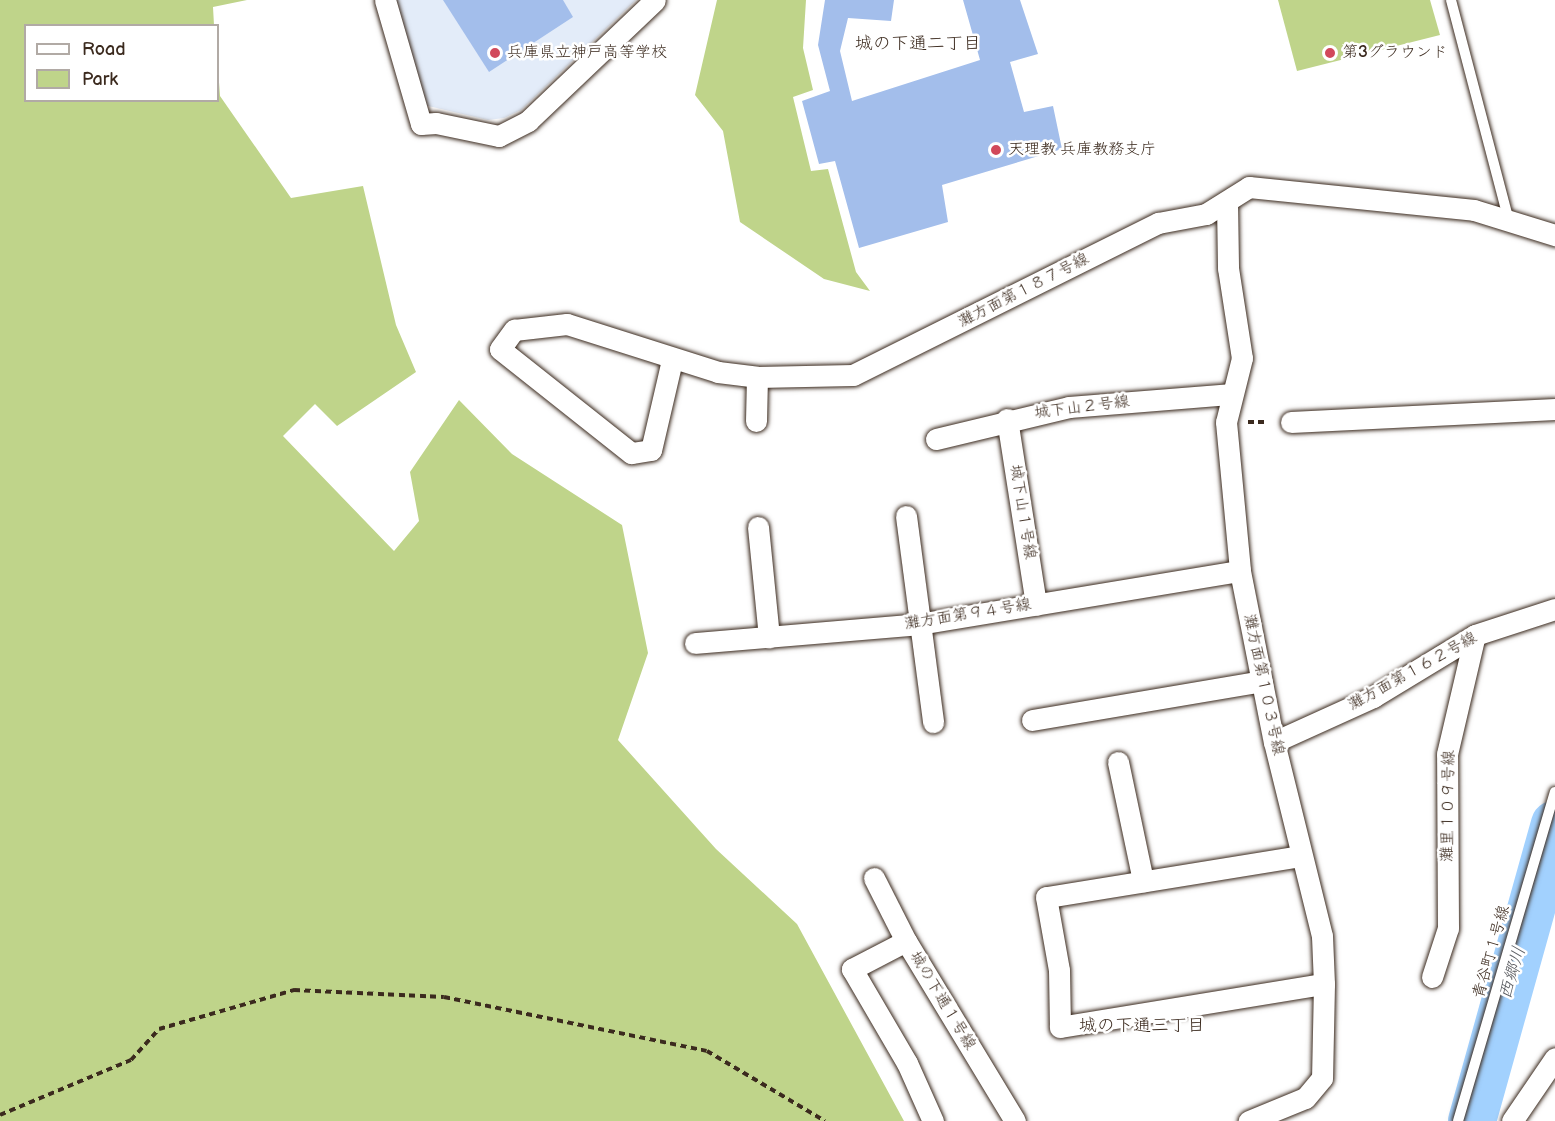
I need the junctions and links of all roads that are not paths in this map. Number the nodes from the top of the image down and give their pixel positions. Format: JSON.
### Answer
{"nodes":[{"id":1,"x":385,"y":0,"type":"edge"},
{"id":2,"x":655,"y":0,"type":"edge"},
{"id":3,"x":1451,"y":0,"type":"edge"},
{"id":4,"x":1227,"y":202,"type":"junction"},
{"id":5,"x":1509,"y":221,"type":"junction"},
{"id":6,"x":1555,"y":235,"type":"edge"},
{"id":7,"x":672,"y":360,"type":"junction"},
{"id":8,"x":757,"y":377,"type":"junction"},
{"id":9,"x":1232,"y":394,"type":"junction"},
{"id":10,"x":1555,"y":409,"type":"edge"},
{"id":11,"x":1007,"y":419,"type":"junction"},
{"id":12,"x":756,"y":421,"type":"dead end"},
{"id":13,"x":1291,"y":422,"type":"road end"},
{"id":14,"x":936,"y":439,"type":"dead end"},
{"id":15,"x":906,"y":516,"type":"dead end"},
{"id":16,"x":758,"y":527,"type":"dead end"},
{"id":17,"x":1239,"y":571,"type":"junction"},
{"id":18,"x":1036,"y":605,"type":"junction"},
{"id":19,"x":1555,"y":609,"type":"edge"},
{"id":20,"x":919,"y":624,"type":"junction"},
{"id":21,"x":1475,"y":635,"type":"junction"},
{"id":22,"x":769,"y":637,"type":"junction"},
{"id":23,"x":695,"y":643,"type":"dead end"},
{"id":24,"x":1262,"y":681,"type":"junction"},
{"id":25,"x":1032,"y":720,"type":"dead end"},
{"id":26,"x":933,"y":722,"type":"dead end"},
{"id":27,"x":1274,"y":742,"type":"junction"},
{"id":28,"x":1118,"y":762,"type":"dead end"},
{"id":29,"x":1555,"y":792,"type":"edge"},
{"id":30,"x":1300,"y":856,"type":"junction"},
{"id":31,"x":874,"y":878,"type":"dead end"},
{"id":32,"x":1143,"y":881,"type":"junction"},
{"id":33,"x":906,"y":941,"type":"junction"},
{"id":34,"x":1432,"y":977,"type":"dead end"},
{"id":35,"x":1324,"y":984,"type":"junction"},
{"id":36,"x":1555,"y":1058,"type":"edge"},
{"id":37,"x":933,"y":1121,"type":"edge"},
{"id":38,"x":1015,"y":1121,"type":"edge"},
{"id":39,"x":1249,"y":1121,"type":"edge"},
{"id":40,"x":1458,"y":1121,"type":"edge"},
{"id":41,"x":1512,"y":1121,"type":"edge"}],
"edges":[{"from":1,"to":2,"type":"street"},
{"from":3,"to":5,"type":"lane"},
{"from":4,"to":5,"type":"street","name":"灘方面第１８７号線"},
{"from":4,"to":8,"type":"street","name":"灘方面第１８７号線"},
{"from":4,"to":9,"type":"street","name":"灘方面第１０３号線"},
{"from":5,"to":6,"type":"street","name":"灘方面第１８７号線"},
{"from":7,"to":7,"type":"street","name":"灘方面第１８７号線"},
{"from":7,"to":8,"type":"street","name":"灘方面第１８７号線"},
{"from":8,"to":12,"type":"street"},
{"from":9,"to":11,"type":"street","name":"城下山２号線"},
{"from":9,"to":17,"type":"street","name":"灘方面第１０３号線"},
{"from":10,"to":13,"type":"street"},
{"from":11,"to":14,"type":"street","name":"城下山２号線"},
{"from":11,"to":18,"type":"street","name":"城下山１号線"},
{"from":15,"to":20,"type":"street"},
{"from":16,"to":22,"type":"street"},
{"from":17,"to":18,"type":"street","name":"灘方面第９４号線"},
{"from":17,"to":24,"type":"street","name":"灘方面第１０３号線"},
{"from":18,"to":20,"type":"street","name":"灘方面第９４号線"},
{"from":19,"to":21,"type":"street","name":"灘方面第１６２号線"},
{"from":20,"to":22,"type":"street","name":"灘方面第９４号線"},
{"from":20,"to":26,"type":"street"},
{"from":21,"to":27,"type":"street","name":"灘方面第１６２号線"},
{"from":21,"to":34,"type":"street","name":"灘里１０９号線"},
{"from":22,"to":23,"type":"street","name":"灘方面第９４号線"},
{"from":24,"to":25,"type":"street"},
{"from":24,"to":27,"type":"street","name":"灘方面第１０３号線"},
{"from":27,"to":30,"type":"street","name":"灘方面第１０３号線"},
{"from":28,"to":32,"type":"street"},
{"from":29,"to":40,"type":"lane","name":"青谷町１号線"},
{"from":30,"to":32,"type":"street"},
{"from":30,"to":35,"type":"street","name":"灘方面第１０３号線"},
{"from":31,"to":33,"type":"street","name":"城の下通１号線"},
{"from":32,"to":35,"type":"street"},
{"from":33,"to":37,"type":"street"},
{"from":33,"to":38,"type":"street","name":"城の下通１号線"},
{"from":35,"to":39,"type":"street","name":"灘方面第１０３号線"},
{"from":36,"to":41,"type":"street"}]}
